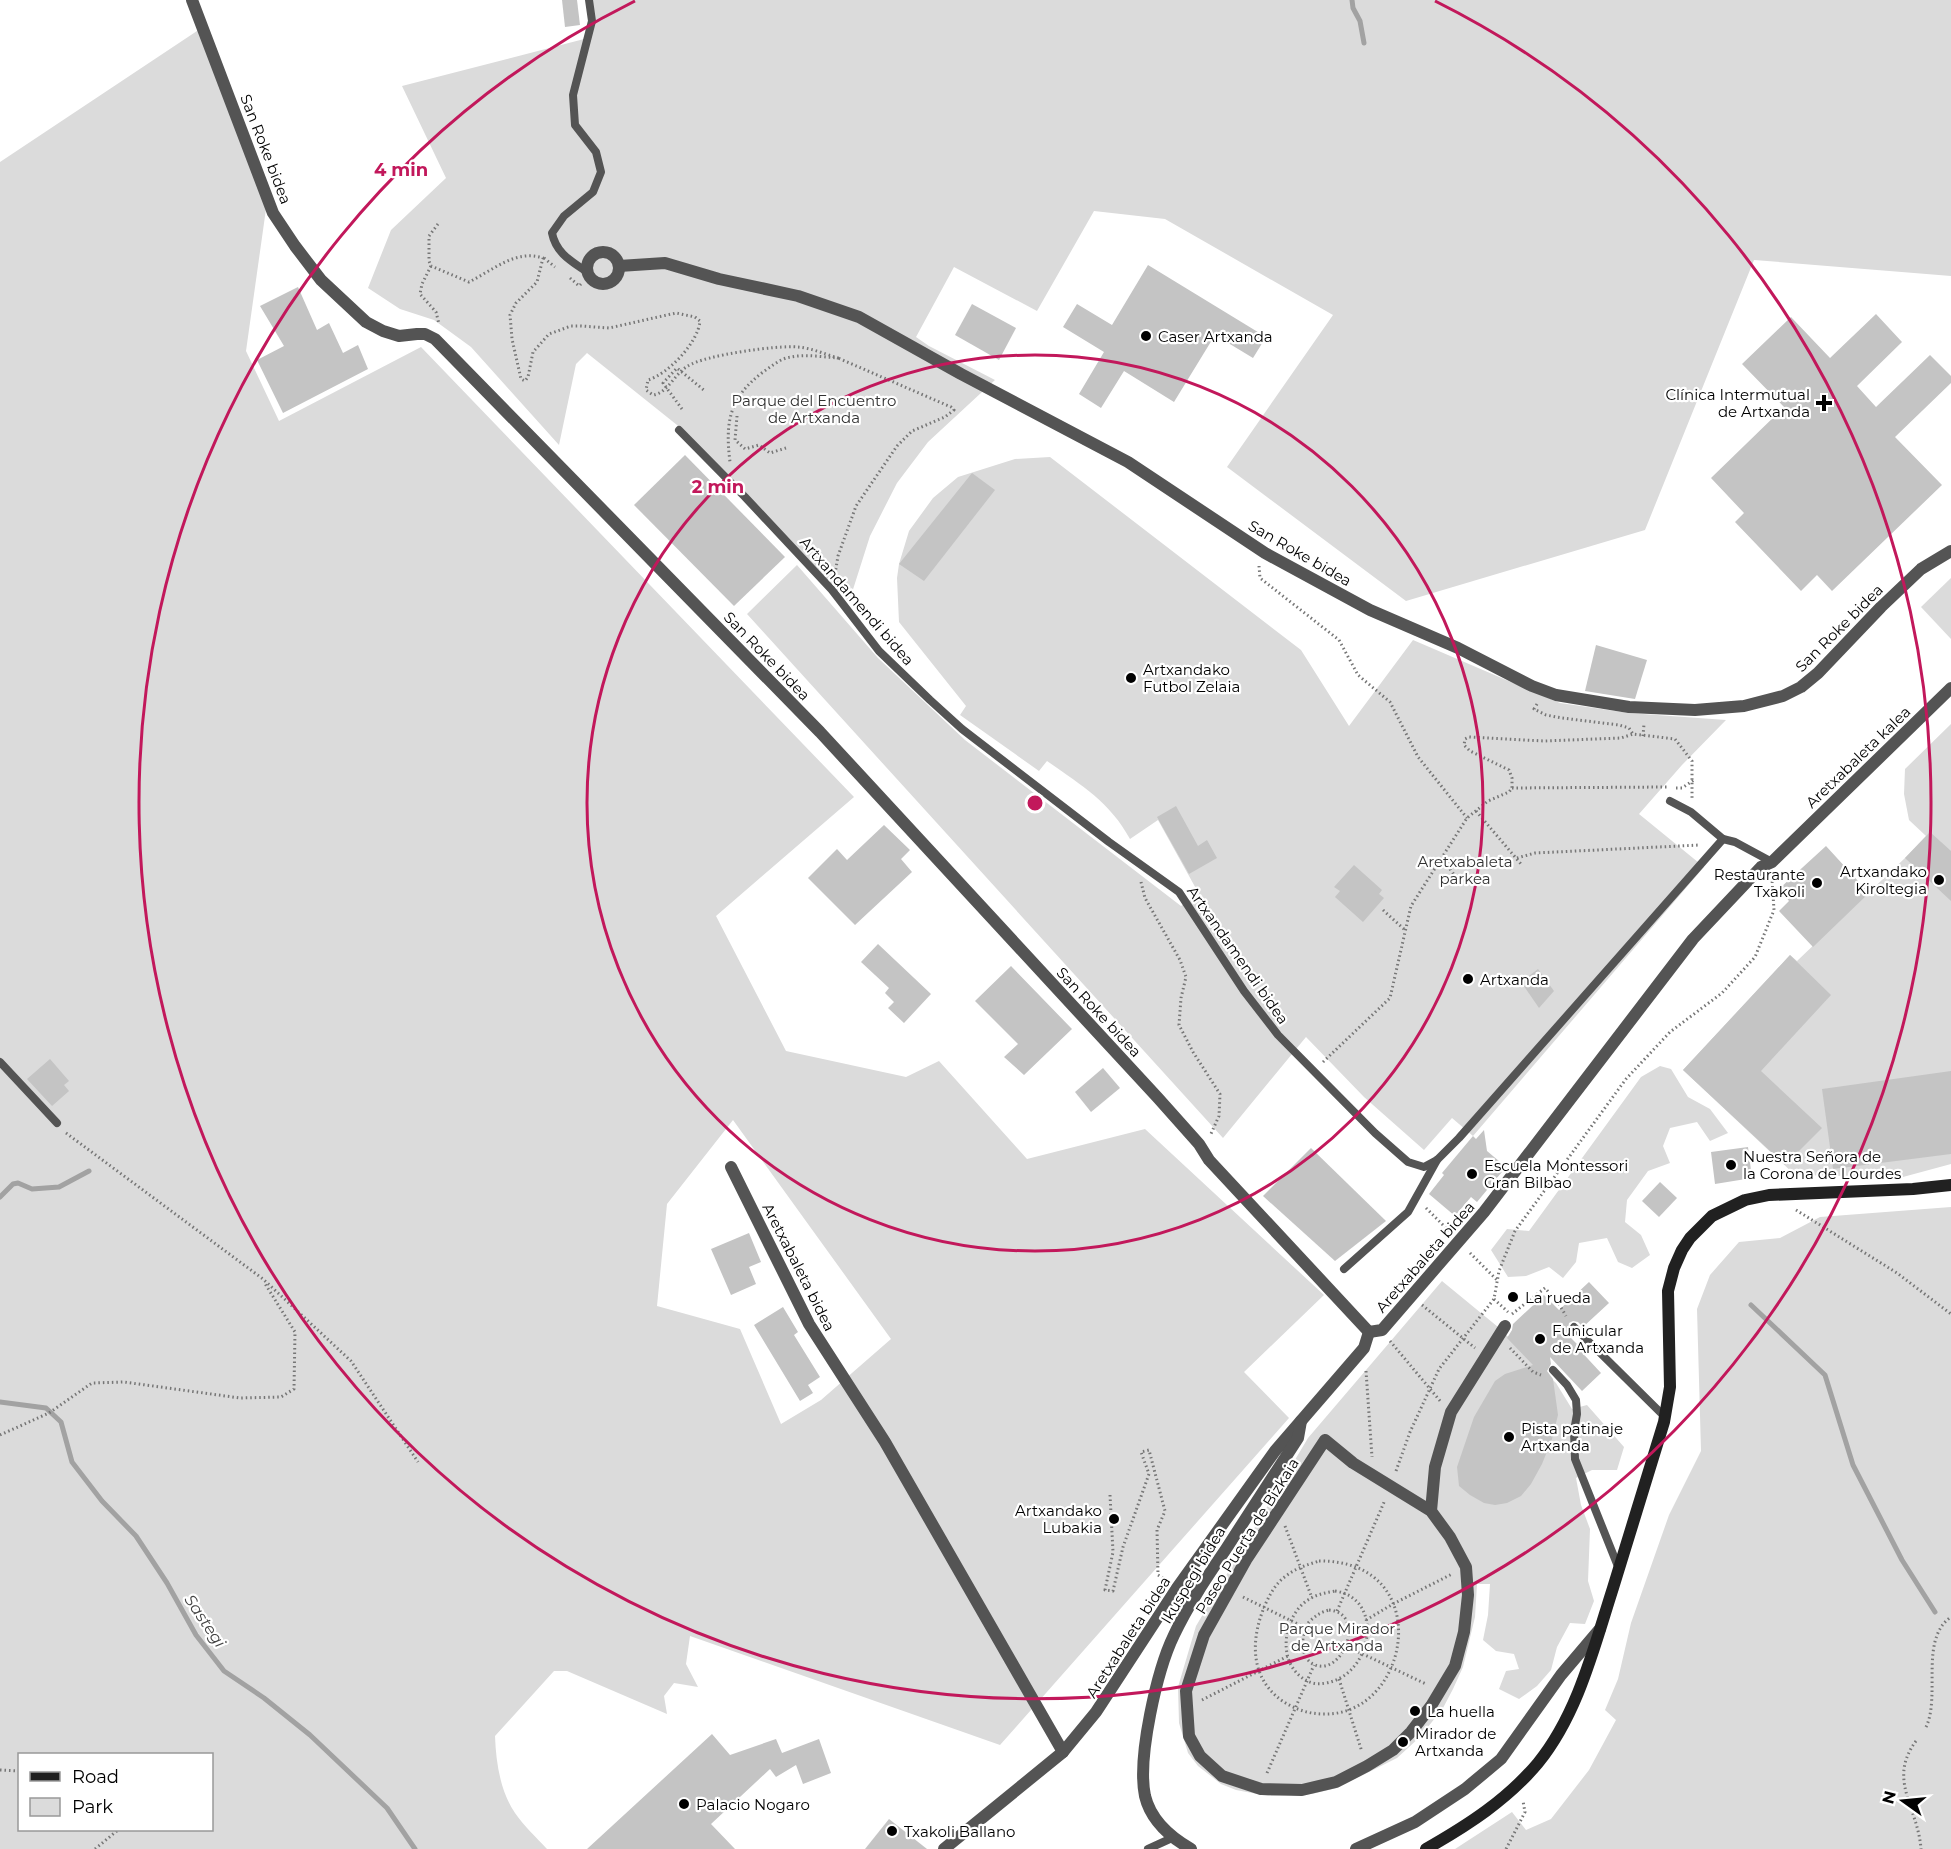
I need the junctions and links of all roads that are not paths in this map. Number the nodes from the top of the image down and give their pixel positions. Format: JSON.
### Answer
{"nodes":[{"id":1,"x":192,"y":0,"type":"edge"},
{"id":2,"x":589,"y":0,"type":"edge"},
{"id":3,"x":620,"y":266,"type":"junction"},
{"id":4,"x":587,"y":272,"type":"junction"},
{"id":5,"x":679,"y":430,"type":"dead end"},
{"id":6,"x":1951,"y":551,"type":"edge"},
{"id":7,"x":1951,"y":688,"type":"edge"},
{"id":8,"x":1670,"y":801,"type":"dead end"},
{"id":9,"x":1723,"y":839,"type":"junction"},
{"id":10,"x":1785,"y":849,"type":"joint"},
{"id":11,"x":1772,"y":862,"type":"junction"},
{"id":12,"x":0,"y":1062,"type":"edge"},
{"id":13,"x":57,"y":1123,"type":"road end"},
{"id":14,"x":1437,"y":1160,"type":"junction"},
{"id":15,"x":731,"y":1167,"type":"dead end"},
{"id":16,"x":1951,"y":1185,"type":"edge"},
{"id":17,"x":1344,"y":1269,"type":"dead end"},
{"id":18,"x":1505,"y":1325,"type":"road end"},
{"id":19,"x":1574,"y":1327,"type":"road end"},
{"id":20,"x":1375,"y":1331,"type":"junction"},
{"id":21,"x":1553,"y":1370,"type":"road end"},
{"id":22,"x":1302,"y":1419,"type":"junction"},
{"id":23,"x":1665,"y":1420,"type":"junction"},
{"id":24,"x":1431,"y":1511,"type":"junction"},
{"id":25,"x":1619,"y":1569,"type":"junction"},
{"id":26,"x":1600,"y":1628,"type":"junction"},
{"id":27,"x":1063,"y":1752,"type":"junction"},
{"id":28,"x":1172,"y":1838,"type":"junction"},
{"id":29,"x":944,"y":1849,"type":"edge"},
{"id":30,"x":1148,"y":1849,"type":"edge"},
{"id":31,"x":1191,"y":1849,"type":"edge"},
{"id":32,"x":1356,"y":1849,"type":"edge"},
{"id":33,"x":1426,"y":1849,"type":"edge"}],
"edges":[{"from":1,"to":20,"type":"street","name":"San Roke bidea"},
{"from":2,"to":4,"type":"lane"},
{"from":3,"to":4,"type":"street"},
{"from":3,"to":4,"type":"street"},
{"from":3,"to":6,"type":"street","name":"San Roke bidea"},
{"from":5,"to":14,"type":"lane","name":"Artxandamendi bidea"},
{"from":7,"to":10,"type":"street","name":"Aretxabaleta kalea"},
{"from":8,"to":9,"type":"lane"},
{"from":9,"to":11,"type":"lane"},
{"from":9,"to":14,"type":"lane"},
{"from":10,"to":11,"type":"street","name":"Aretxabaleta bidea"},
{"from":11,"to":20,"type":"street","name":"Aretxabaleta bidea"},
{"from":12,"to":13,"type":"lane"},
{"from":14,"to":17,"type":"lane"},
{"from":15,"to":27,"type":"street","name":"Aretxabaleta bidea"},
{"from":16,"to":23,"type":"street"},
{"from":18,"to":24,"type":"street"},
{"from":19,"to":23,"type":"lane"},
{"from":20,"to":22,"type":"street","name":"Aretxabaleta bidea"},
{"from":21,"to":25,"type":"lane"},
{"from":22,"to":27,"type":"street","name":"Aretxabaleta bidea"},
{"from":22,"to":28,"type":"street","name":"Ikuspegi bidea"},
{"from":23,"to":25,"type":"street"},
{"from":24,"to":24,"type":"street","name":"Paseo Puerta de Bizkaia"},
{"from":25,"to":26,"type":"street"},
{"from":26,"to":32,"type":"street"},
{"from":26,"to":33,"type":"street"},
{"from":27,"to":29,"type":"street","name":"Aretxabaleta bidea"},
{"from":28,"to":30,"type":"lane"},
{"from":28,"to":31,"type":"street","name":"Ikuspegi bidea"}]}
